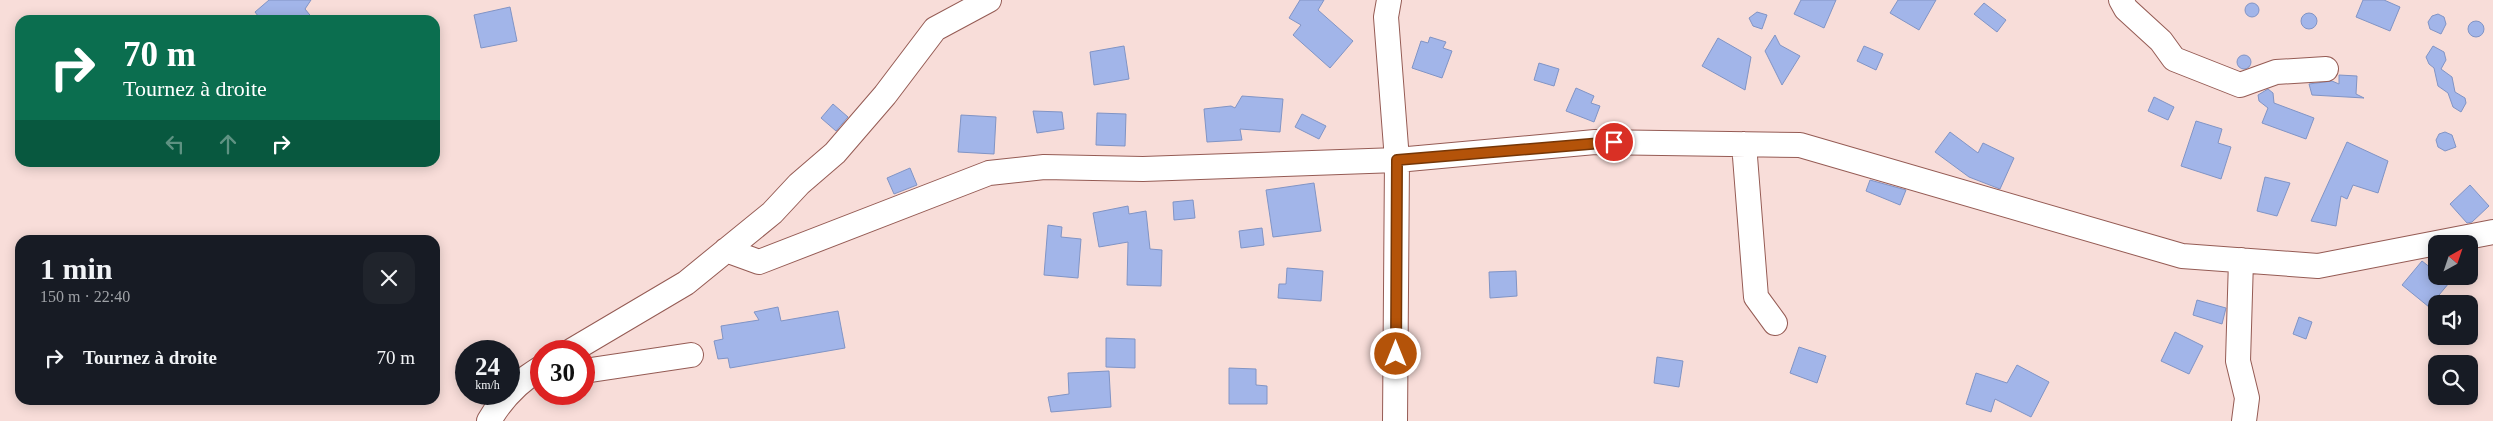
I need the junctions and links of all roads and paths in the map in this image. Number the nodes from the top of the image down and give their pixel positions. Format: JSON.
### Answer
{"nodes":[{"id":1,"x":989,"y":0,"type":"edge"},
{"id":2,"x":1389,"y":0,"type":"edge"},
{"id":3,"x":2121,"y":0,"type":"edge"},
{"id":4,"x":2326,"y":69,"type":"dead end"},
{"id":5,"x":1744,"y":144,"type":"junction"},
{"id":6,"x":1397,"y":160,"type":"junction"},
{"id":7,"x":2493,"y":232,"type":"edge"},
{"id":8,"x":726,"y":250,"type":"junction"},
{"id":9,"x":2241,"y":260,"type":"junction"},
{"id":10,"x":1775,"y":323,"type":"dead end"},
{"id":11,"x":590,"y":340,"type":"edge"},
{"id":12,"x":691,"y":355,"type":"dead end"},
{"id":13,"x":595,"y":369,"type":"edge"},
{"id":14,"x":530,"y":374,"type":"edge"},
{"id":15,"x":489,"y":421,"type":"edge"},
{"id":16,"x":1396,"y":421,"type":"edge"},
{"id":17,"x":2244,"y":421,"type":"edge"}],
"edges":[{"from":1,"to":8,"type":"street"},
{"from":2,"to":6,"type":"street"},
{"from":3,"to":4,"type":"street"},
{"from":5,"to":6,"type":"street"},
{"from":5,"to":9,"type":"street"},
{"from":5,"to":10,"type":"street"},
{"from":6,"to":8,"type":"street"},
{"from":6,"to":16,"type":"street"},
{"from":7,"to":9,"type":"street"},
{"from":8,"to":11,"type":"street"},
{"from":9,"to":17,"type":"street"},
{"from":12,"to":13,"type":"street"},
{"from":14,"to":15,"type":"street"}]}
